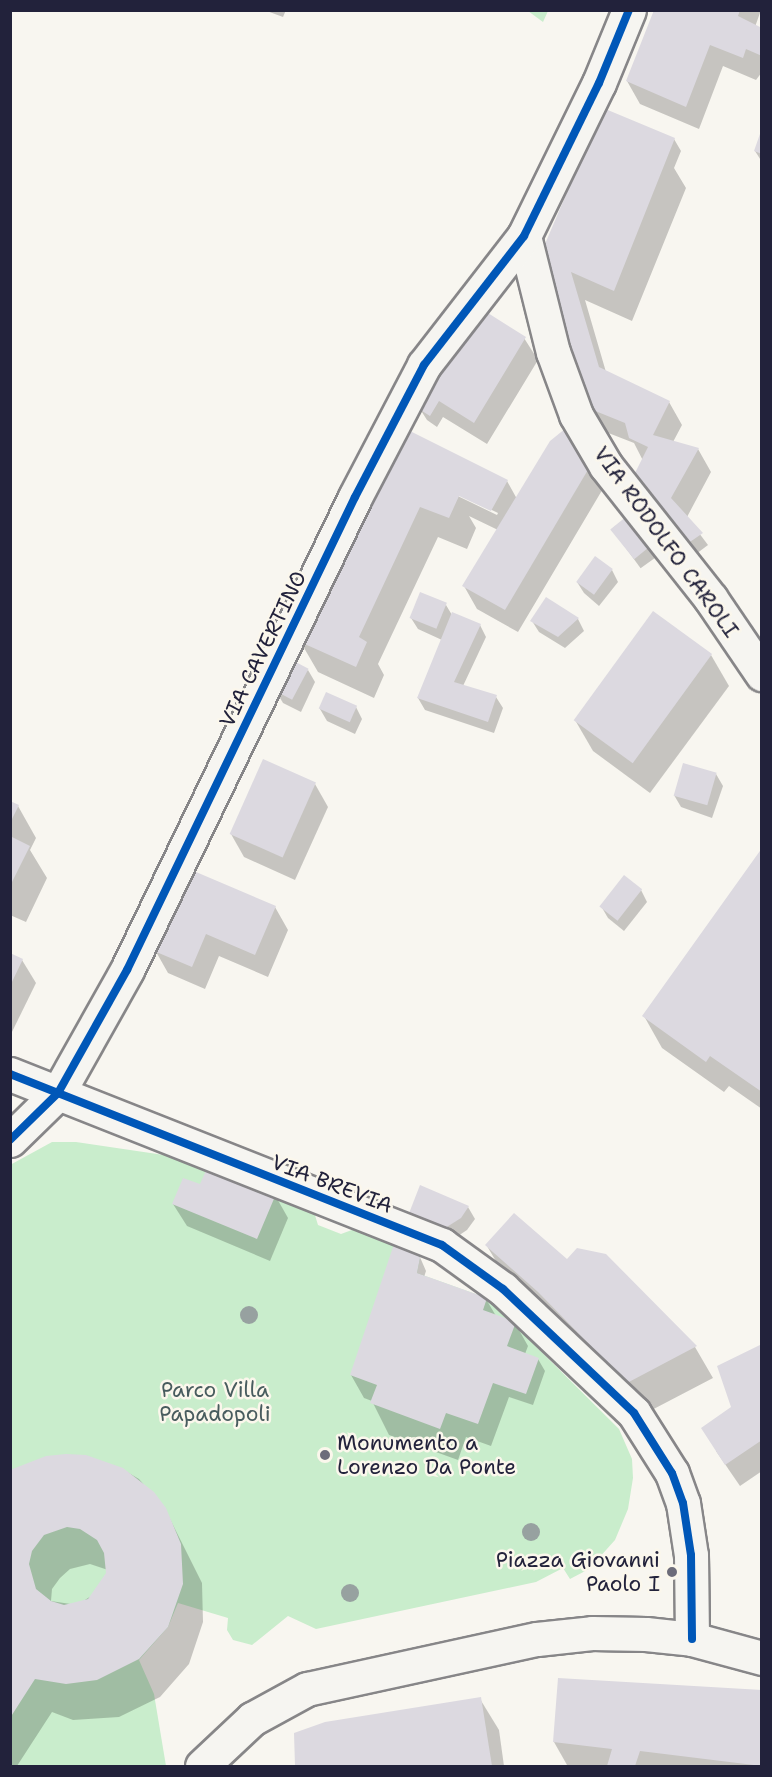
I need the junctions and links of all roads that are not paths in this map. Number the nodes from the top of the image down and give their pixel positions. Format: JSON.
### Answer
{"nodes":[{"id":1,"x":629,"y":10,"type":"edge"},
{"id":2,"x":524,"y":236,"type":"junction"},
{"id":3,"x":762,"y":674,"type":"edge"},
{"id":4,"x":10,"y":1074,"type":"edge"},
{"id":5,"x":58,"y":1093,"type":"junction"},
{"id":6,"x":10,"y":1140,"type":"edge"},
{"id":7,"x":692,"y":1639,"type":"junction"},
{"id":8,"x":762,"y":1658,"type":"edge"},
{"id":9,"x":202,"y":1767,"type":"edge"}],
"edges":[{"from":1,"to":2,"type":"street","name":"VIA CAVERTINO"},
{"from":2,"to":3,"type":"street","name":"VIA RODOLFO CAROLI"},
{"from":2,"to":5,"type":"street","name":"VIA CAVERTINO"},
{"from":4,"to":5,"type":"street","name":"VIA BREVIA"},
{"from":5,"to":6,"type":"street","name":"VIA CAVERTINO"},
{"from":5,"to":7,"type":"street","name":"VIA BREVIA"},
{"from":7,"to":8,"type":"street"},
{"from":7,"to":9,"type":"street"}]}
